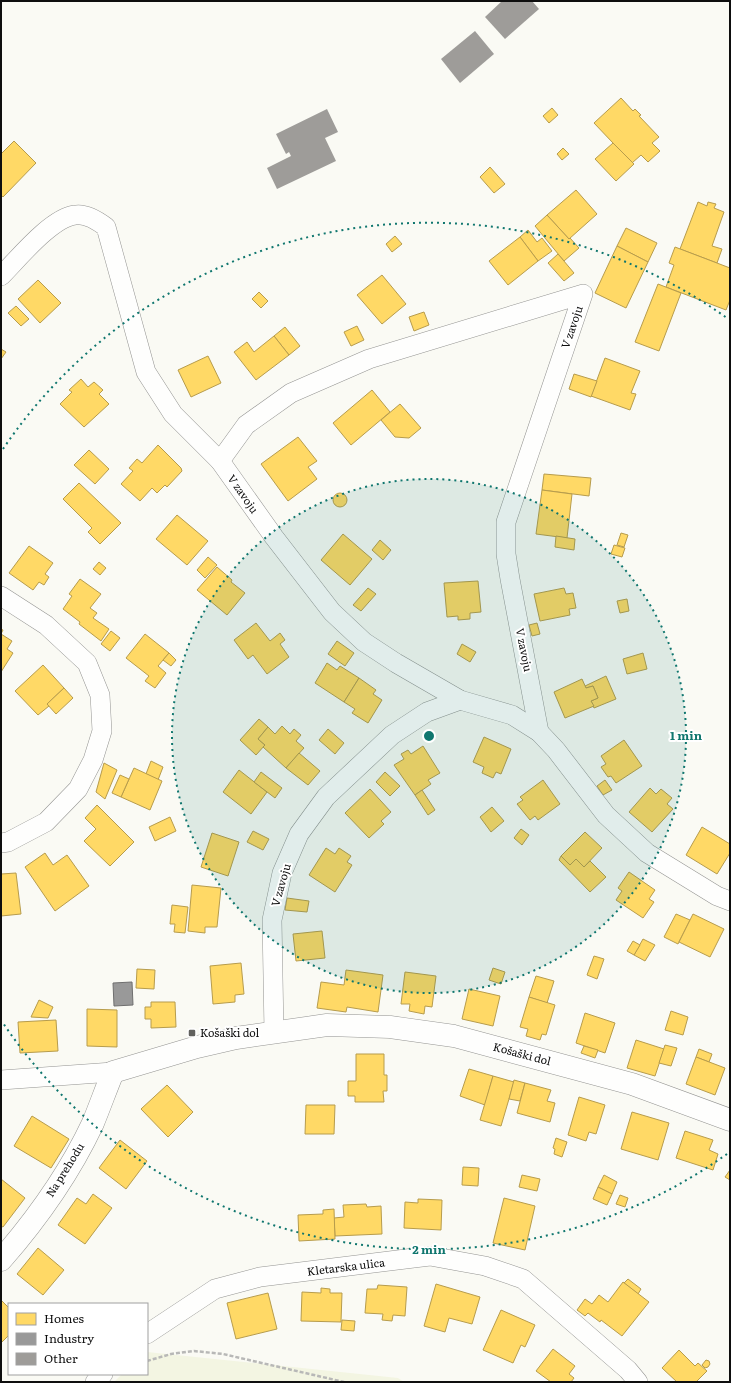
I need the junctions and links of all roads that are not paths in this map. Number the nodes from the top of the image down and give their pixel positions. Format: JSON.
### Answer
{"nodes":[{"id":1,"x":1,"y":276,"type":"edge"},
{"id":2,"x":220,"y":461,"type":"junction"},
{"id":3,"x":1,"y":596,"type":"edge"},
{"id":4,"x":460,"y":700,"type":"junction"},
{"id":5,"x":539,"y":732,"type":"junction"},
{"id":6,"x":1,"y":844,"type":"edge"},
{"id":7,"x":730,"y":902,"type":"edge"},
{"id":8,"x":274,"y":1032,"type":"junction"},
{"id":9,"x":113,"y":1072,"type":"junction"},
{"id":10,"x":1,"y":1080,"type":"edge"},
{"id":11,"x":730,"y":1120,"type":"edge"},
{"id":12,"x":1,"y":1260,"type":"edge"},
{"id":13,"x":148,"y":1333,"type":"edge"},
{"id":14,"x":638,"y":1382,"type":"edge"}],
"edges":[{"from":1,"to":2,"type":"street","name":"V zavoju"},
{"from":2,"to":4,"type":"street","name":"V zavoju"},
{"from":2,"to":5,"type":"street","name":"V zavoju"},
{"from":3,"to":6,"type":"street"},
{"from":4,"to":5,"type":"street","name":"V zavoju"},
{"from":4,"to":8,"type":"street","name":"V zavoju"},
{"from":5,"to":7,"type":"street","name":"V zavoju"},
{"from":8,"to":9,"type":"street","name":"Košaški dol"},
{"from":8,"to":11,"type":"street","name":"Košaški dol"},
{"from":9,"to":10,"type":"street","name":"Košaški dol"},
{"from":9,"to":12,"type":"street","name":"Na prehodu"},
{"from":13,"to":14,"type":"street","name":"Kletarska ulica"}]}
